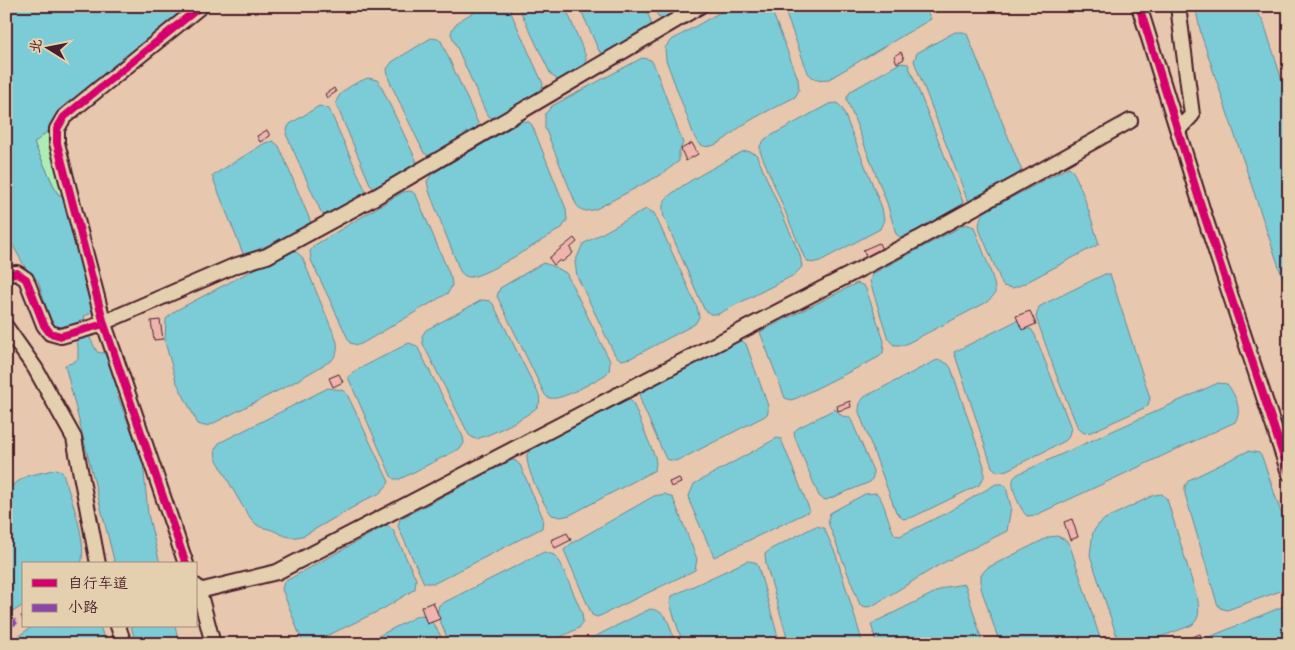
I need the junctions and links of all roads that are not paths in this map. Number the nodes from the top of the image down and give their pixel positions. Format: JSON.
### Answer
{"nodes":[{"id":1,"x":201,"y":6,"type":"edge"},
{"id":2,"x":700,"y":6,"type":"edge"},
{"id":3,"x":1139,"y":6,"type":"edge"},
{"id":4,"x":1178,"y":6,"type":"edge"},
{"id":5,"x":1130,"y":121,"type":"dead end"},
{"id":6,"x":1178,"y":130,"type":"junction"},
{"id":7,"x":6,"y":274,"type":"edge"},
{"id":8,"x":99,"y":325,"type":"junction"},
{"id":9,"x":6,"y":327,"type":"edge"},
{"id":10,"x":1289,"y":473,"type":"edge"},
{"id":11,"x":98,"y":562,"type":"edge"},
{"id":12,"x":185,"y":562,"type":"edge"},
{"id":13,"x":198,"y":589,"type":"edge"},
{"id":14,"x":119,"y":628,"type":"edge"},
{"id":15,"x":124,"y":644,"type":"edge"},
{"id":16,"x":213,"y":644,"type":"edge"}],
"edges":[{"from":1,"to":8,"type":"street"},
{"from":2,"to":8,"type":"street"},
{"from":3,"to":6,"type":"street"},
{"from":4,"to":6,"type":"street"},
{"from":5,"to":13,"type":"street"},
{"from":6,"to":10,"type":"street"},
{"from":7,"to":8,"type":"street"},
{"from":8,"to":12,"type":"street"},
{"from":9,"to":11,"type":"street"},
{"from":13,"to":16,"type":"street"},
{"from":14,"to":15,"type":"street"}]}
